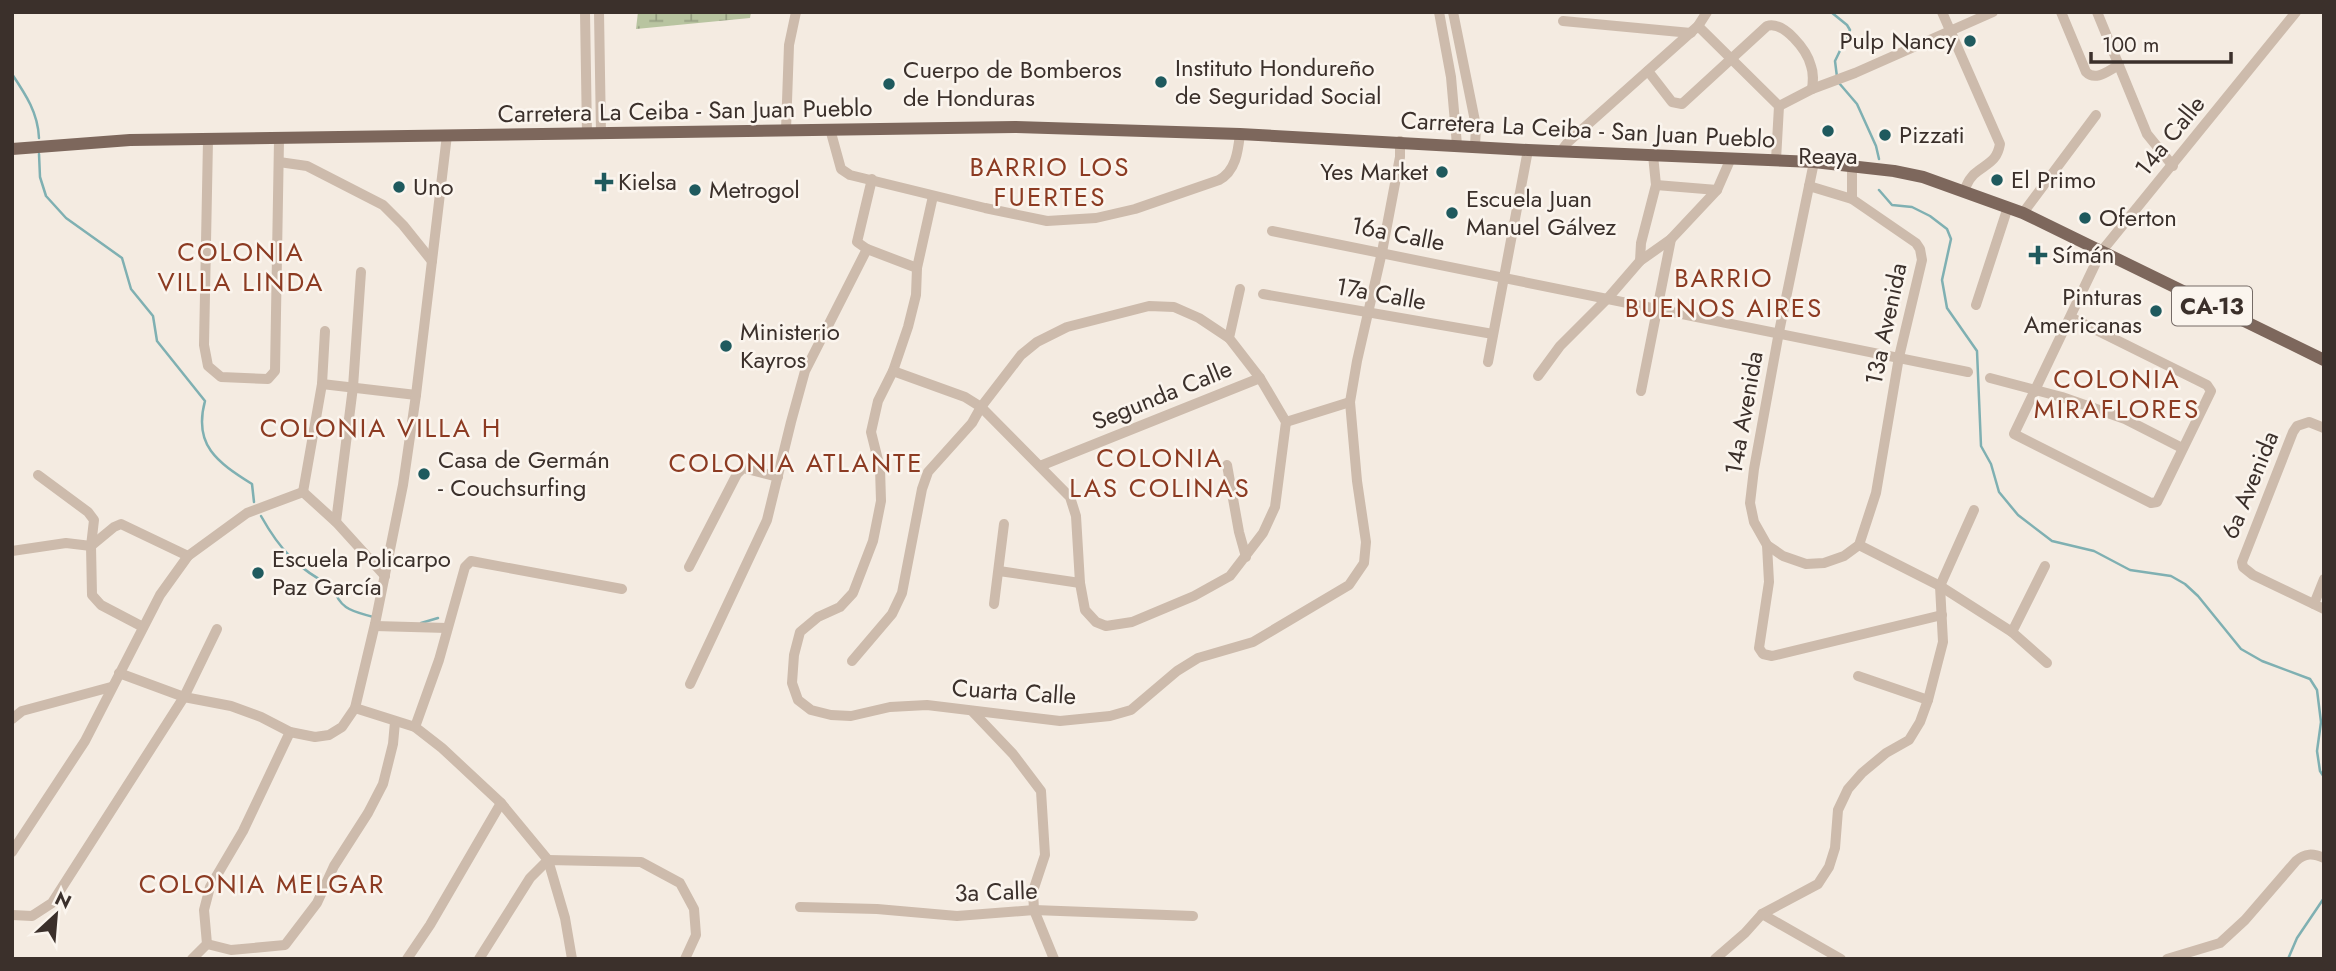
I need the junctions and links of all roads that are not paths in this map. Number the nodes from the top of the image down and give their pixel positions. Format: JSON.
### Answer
{"nodes":[{"id":1,"x":586,"y":12,"type":"edge"},
{"id":2,"x":599,"y":12,"type":"edge"},
{"id":3,"x":796,"y":12,"type":"edge"},
{"id":4,"x":1439,"y":12,"type":"edge"},
{"id":5,"x":1453,"y":12,"type":"edge"},
{"id":6,"x":1707,"y":12,"type":"edge"},
{"id":7,"x":1942,"y":12,"type":"edge"},
{"id":8,"x":1993,"y":12,"type":"edge"},
{"id":9,"x":2061,"y":12,"type":"edge"},
{"id":10,"x":2097,"y":12,"type":"edge"},
{"id":11,"x":2296,"y":12,"type":"edge"},
{"id":12,"x":2286,"y":17,"type":"edge"},
{"id":13,"x":1563,"y":20,"type":"dead end"},
{"id":14,"x":1694,"y":29,"type":"junction"},
{"id":15,"x":1950,"y":31,"type":"junction"},
{"id":16,"x":1732,"y":60,"type":"junction"},
{"id":17,"x":2119,"y":65,"type":"junction"},
{"id":18,"x":1648,"y":71,"type":"junction"},
{"id":19,"x":1812,"y":89,"type":"junction"},
{"id":20,"x":1779,"y":106,"type":"junction"},
{"id":21,"x":2096,"y":115,"type":"dead end"},
{"id":22,"x":786,"y":130,"type":"junction"},
{"id":23,"x":830,"y":130,"type":"junction"},
{"id":24,"x":594,"y":134,"type":"junction"},
{"id":25,"x":1240,"y":134,"type":"junction"},
{"id":26,"x":447,"y":135,"type":"junction"},
{"id":27,"x":208,"y":140,"type":"junction"},
{"id":28,"x":279,"y":140,"type":"junction"},
{"id":29,"x":1400,"y":141,"type":"junction"},
{"id":30,"x":1457,"y":145,"type":"junction"},
{"id":31,"x":1475,"y":146,"type":"junction"},
{"id":32,"x":12,"y":149,"type":"edge"},
{"id":33,"x":1528,"y":150,"type":"junction"},
{"id":34,"x":1561,"y":151,"type":"junction"},
{"id":35,"x":1653,"y":155,"type":"junction"},
{"id":36,"x":1731,"y":158,"type":"junction"},
{"id":37,"x":1776,"y":160,"type":"junction"},
{"id":38,"x":279,"y":162,"type":"junction"},
{"id":39,"x":1814,"y":162,"type":"junction"},
{"id":40,"x":1852,"y":166,"type":"junction"},
{"id":41,"x":2173,"y":166,"type":"junction"},
{"id":42,"x":872,"y":179,"type":"junction"},
{"id":43,"x":1656,"y":185,"type":"junction"},
{"id":44,"x":1810,"y":186,"type":"junction"},
{"id":45,"x":1717,"y":190,"type":"junction"},
{"id":46,"x":1964,"y":191,"type":"junction"},
{"id":47,"x":933,"y":196,"type":"junction"},
{"id":48,"x":1852,"y":199,"type":"junction"},
{"id":49,"x":2008,"y":207,"type":"junction"},
{"id":50,"x":2023,"y":213,"type":"junction"},
{"id":51,"x":1272,"y":231,"type":"dead end"},
{"id":52,"x":1671,"y":239,"type":"junction"},
{"id":53,"x":867,"y":249,"type":"junction"},
{"id":54,"x":1382,"y":252,"type":"junction"},
{"id":55,"x":2101,"y":252,"type":"junction"},
{"id":56,"x":432,"y":261,"type":"junction"},
{"id":57,"x":1640,"y":261,"type":"junction"},
{"id":58,"x":917,"y":268,"type":"junction"},
{"id":59,"x":361,"y":272,"type":"dead end"},
{"id":60,"x":1504,"y":277,"type":"junction"},
{"id":61,"x":1240,"y":289,"type":"dead end"},
{"id":62,"x":1263,"y":294,"type":"dead end"},
{"id":63,"x":1608,"y":298,"type":"junction"},
{"id":64,"x":1976,"y":305,"type":"dead end"},
{"id":65,"x":1657,"y":308,"type":"junction"},
{"id":66,"x":1367,"y":313,"type":"junction"},
{"id":67,"x":2070,"y":317,"type":"junction"},
{"id":68,"x":325,"y":331,"type":"dead end"},
{"id":69,"x":1779,"y":332,"type":"junction"},
{"id":70,"x":1493,"y":334,"type":"junction"},
{"id":71,"x":1229,"y":338,"type":"junction"},
{"id":72,"x":1899,"y":357,"type":"junction"},
{"id":73,"x":2323,"y":357,"type":"edge"},
{"id":74,"x":1488,"y":362,"type":"dead end"},
{"id":75,"x":893,"y":371,"type":"junction"},
{"id":76,"x":1968,"y":372,"type":"dead end"},
{"id":77,"x":1538,"y":376,"type":"dead end"},
{"id":78,"x":1990,"y":377,"type":"dead end"},
{"id":79,"x":1260,"y":378,"type":"junction"},
{"id":80,"x":322,"y":384,"type":"junction"},
{"id":81,"x":353,"y":387,"type":"junction"},
{"id":82,"x":2035,"y":388,"type":"junction"},
{"id":83,"x":1641,"y":391,"type":"dead end"},
{"id":84,"x":416,"y":395,"type":"junction"},
{"id":85,"x":1350,"y":402,"type":"junction"},
{"id":86,"x":981,"y":407,"type":"junction"},
{"id":87,"x":1286,"y":422,"type":"junction"},
{"id":88,"x":2324,"y":428,"type":"edge"},
{"id":89,"x":2182,"y":448,"type":"junction"},
{"id":90,"x":1227,"y":465,"type":"dead end"},
{"id":91,"x":1040,"y":466,"type":"junction"},
{"id":92,"x":37,"y":475,"type":"dead end"},
{"id":93,"x":778,"y":477,"type":"junction"},
{"id":94,"x":303,"y":492,"type":"junction"},
{"id":95,"x":1974,"y":510,"type":"dead end"},
{"id":96,"x":336,"y":522,"type":"junction"},
{"id":97,"x":1004,"y":524,"type":"dead end"},
{"id":98,"x":1767,"y":545,"type":"junction"},
{"id":99,"x":1860,"y":545,"type":"junction"},
{"id":100,"x":92,"y":546,"type":"junction"},
{"id":101,"x":12,"y":551,"type":"edge"},
{"id":102,"x":188,"y":556,"type":"junction"},
{"id":103,"x":1246,"y":556,"type":"junction"},
{"id":104,"x":2045,"y":566,"type":"dead end"},
{"id":105,"x":689,"y":567,"type":"dead end"},
{"id":106,"x":999,"y":572,"type":"junction"},
{"id":107,"x":384,"y":576,"type":"junction"},
{"id":108,"x":2324,"y":579,"type":"edge"},
{"id":109,"x":1080,"y":583,"type":"junction"},
{"id":110,"x":1940,"y":586,"type":"junction"},
{"id":111,"x":622,"y":589,"type":"dead end"},
{"id":112,"x":994,"y":604,"type":"dead end"},
{"id":113,"x":2319,"y":606,"type":"edge"},
{"id":114,"x":1942,"y":615,"type":"junction"},
{"id":115,"x":375,"y":625,"type":"junction"},
{"id":116,"x":143,"y":627,"type":"junction"},
{"id":117,"x":447,"y":628,"type":"junction"},
{"id":118,"x":217,"y":629,"type":"dead end"},
{"id":119,"x":2012,"y":632,"type":"junction"},
{"id":120,"x":852,"y":661,"type":"dead end"},
{"id":121,"x":2047,"y":663,"type":"dead end"},
{"id":122,"x":119,"y":673,"type":"junction"},
{"id":123,"x":1858,"y":676,"type":"dead end"},
{"id":124,"x":690,"y":684,"type":"dead end"},
{"id":125,"x":111,"y":687,"type":"junction"},
{"id":126,"x":184,"y":696,"type":"junction"},
{"id":127,"x":1928,"y":700,"type":"junction"},
{"id":128,"x":355,"y":708,"type":"junction"},
{"id":129,"x":973,"y":712,"type":"junction"},
{"id":130,"x":12,"y":719,"type":"edge"},
{"id":131,"x":395,"y":722,"type":"junction"},
{"id":132,"x":415,"y":727,"type":"junction"},
{"id":133,"x":290,"y":732,"type":"junction"},
{"id":134,"x":501,"y":803,"type":"junction"},
{"id":135,"x":12,"y":852,"type":"edge"},
{"id":136,"x":2324,"y":859,"type":"edge"},
{"id":137,"x":548,"y":860,"type":"junction"},
{"id":138,"x":800,"y":907,"type":"dead end"},
{"id":139,"x":1034,"y":910,"type":"junction"},
{"id":140,"x":1762,"y":914,"type":"junction"},
{"id":141,"x":12,"y":915,"type":"edge"},
{"id":142,"x":1193,"y":916,"type":"dead end"},
{"id":143,"x":207,"y":944,"type":"junction"},
{"id":144,"x":192,"y":959,"type":"edge"},
{"id":145,"x":407,"y":959,"type":"edge"},
{"id":146,"x":479,"y":959,"type":"edge"},
{"id":147,"x":572,"y":959,"type":"edge"},
{"id":148,"x":685,"y":959,"type":"edge"},
{"id":149,"x":1054,"y":959,"type":"edge"},
{"id":150,"x":1715,"y":959,"type":"edge"},
{"id":151,"x":1840,"y":959,"type":"edge"},
{"id":152,"x":2167,"y":959,"type":"edge"}],
"edges":[{"from":1,"to":24,"type":"street"},
{"from":2,"to":24,"type":"street"},
{"from":3,"to":22,"type":"street"},
{"from":4,"to":30,"type":"street"},
{"from":5,"to":31,"type":"street"},
{"from":6,"to":14,"type":"street"},
{"from":7,"to":15,"type":"street"},
{"from":8,"to":15,"type":"street"},
{"from":9,"to":17,"type":"street"},
{"from":10,"to":17,"type":"street"},
{"from":11,"to":12,"type":"street","name":"14a Calle"},
{"from":12,"to":41,"type":"street","name":"14a Calle"},
{"from":13,"to":14,"type":"street"},
{"from":14,"to":16,"type":"street"},
{"from":14,"to":18,"type":"street"},
{"from":15,"to":19,"type":"street"},
{"from":15,"to":46,"type":"street"},
{"from":16,"to":18,"type":"street"},
{"from":16,"to":19,"type":"street"},
{"from":16,"to":20,"type":"street"},
{"from":17,"to":41,"type":"street"},
{"from":18,"to":34,"type":"street"},
{"from":19,"to":20,"type":"street"},
{"from":20,"to":37,"type":"street"},
{"from":21,"to":50,"type":"street"},
{"from":22,"to":23,"type":"main road","name":"Carretera La Ceiba - San Juan Pueblo","number":"CA-13"},
{"from":22,"to":24,"type":"main road","name":"Carretera La Ceiba - San Juan Pueblo","number":"CA-13"},
{"from":23,"to":25,"type":"main road","name":"Carretera La Ceiba - San Juan Pueblo","number":"CA-13"},
{"from":23,"to":42,"type":"street"},
{"from":24,"to":26,"type":"main road","name":"Carretera La Ceiba - San Juan Pueblo","number":"CA-13"},
{"from":25,"to":29,"type":"main road","name":"Carretera La Ceiba - San Juan Pueblo","number":"CA-13"},
{"from":25,"to":47,"type":"street"},
{"from":26,"to":28,"type":"main road","name":"Carretera La Ceiba - San Juan Pueblo","number":"CA-13"},
{"from":26,"to":56,"type":"street"},
{"from":27,"to":28,"type":"main road","name":"Carretera La Ceiba - San Juan Pueblo","number":"CA-13"},
{"from":27,"to":32,"type":"main road","name":"Carretera La Ceiba - San Juan Pueblo","number":"CA-13"},
{"from":27,"to":38,"type":"street"},
{"from":28,"to":38,"type":"street"},
{"from":29,"to":30,"type":"main road","name":"Carretera La Ceiba - San Juan Pueblo","number":"CA-13"},
{"from":29,"to":54,"type":"street"},
{"from":30,"to":31,"type":"main road","name":"Carretera La Ceiba - San Juan Pueblo","number":"CA-13"},
{"from":31,"to":33,"type":"main road","name":"Carretera La Ceiba - San Juan Pueblo","number":"CA-13"},
{"from":33,"to":34,"type":"main road","name":"Carretera La Ceiba - San Juan Pueblo","number":"CA-13"},
{"from":33,"to":60,"type":"street"},
{"from":34,"to":35,"type":"main road","name":"Carretera La Ceiba - San Juan Pueblo","number":"CA-13"},
{"from":35,"to":36,"type":"main road","name":"Carretera La Ceiba - San Juan Pueblo","number":"CA-13"},
{"from":35,"to":43,"type":"street"},
{"from":36,"to":37,"type":"main road","name":"Carretera La Ceiba - San Juan Pueblo","number":"CA-13"},
{"from":36,"to":45,"type":"street"},
{"from":37,"to":39,"type":"main road","name":"Carretera La Ceiba - San Juan Pueblo","number":"CA-13"},
{"from":38,"to":56,"type":"street"},
{"from":39,"to":40,"type":"main road","name":"Carretera La Ceiba - San Juan Pueblo","number":"CA-13"},
{"from":39,"to":44,"type":"street","name":"14a Avenida"},
{"from":40,"to":46,"type":"main road","name":"Carretera La Ceiba - San Juan Pueblo","number":"CA-13"},
{"from":40,"to":48,"type":"street"},
{"from":41,"to":55,"type":"street","name":"14a Calle"},
{"from":42,"to":47,"type":"street"},
{"from":42,"to":53,"type":"street"},
{"from":43,"to":45,"type":"street"},
{"from":43,"to":57,"type":"street"},
{"from":44,"to":48,"type":"street","name":"13a Avenida"},
{"from":44,"to":69,"type":"street","name":"14a Avenida"},
{"from":45,"to":52,"type":"street"},
{"from":46,"to":49,"type":"main road","name":"Carretera La Ceiba - San Juan Pueblo","number":"CA-13"},
{"from":47,"to":58,"type":"street"},
{"from":48,"to":72,"type":"street","name":"13a Avenida"},
{"from":49,"to":50,"type":"main road","name":"Carretera La Ceiba - San Juan Pueblo","number":"CA-13"},
{"from":49,"to":64,"type":"street"},
{"from":50,"to":55,"type":"main road","name":"Carretera La Ceiba - San Juan Pueblo","number":"CA-13"},
{"from":51,"to":54,"type":"street","name":"16a Calle"},
{"from":52,"to":57,"type":"street"},
{"from":52,"to":65,"type":"street"},
{"from":53,"to":58,"type":"street"},
{"from":53,"to":93,"type":"street"},
{"from":54,"to":60,"type":"street","name":"16a Calle"},
{"from":54,"to":66,"type":"street"},
{"from":55,"to":67,"type":"street","name":"14a Calle"},
{"from":55,"to":73,"type":"main road","name":"Carretera La Ceiba - San Juan Pueblo","number":"CA-13"},
{"from":56,"to":84,"type":"street"},
{"from":57,"to":63,"type":"street"},
{"from":58,"to":75,"type":"street"},
{"from":59,"to":81,"type":"street"},
{"from":60,"to":63,"type":"street","name":"16a Calle"},
{"from":60,"to":70,"type":"street"},
{"from":61,"to":71,"type":"street"},
{"from":62,"to":66,"type":"street","name":"17a Calle"},
{"from":63,"to":65,"type":"street","name":"16a Calle"},
{"from":63,"to":77,"type":"street"},
{"from":65,"to":69,"type":"street","name":"16a Calle"},
{"from":65,"to":83,"type":"street"},
{"from":66,"to":70,"type":"street","name":"17a Calle"},
{"from":66,"to":85,"type":"street"},
{"from":67,"to":82,"type":"street","name":"14a Calle"},
{"from":67,"to":89,"type":"street"},
{"from":68,"to":80,"type":"street"},
{"from":69,"to":72,"type":"street","name":"16a Calle"},
{"from":69,"to":98,"type":"street","name":"14a Avenida"},
{"from":70,"to":74,"type":"street"},
{"from":71,"to":79,"type":"street"},
{"from":71,"to":86,"type":"street"},
{"from":72,"to":76,"type":"street","name":"16a Calle"},
{"from":72,"to":99,"type":"street","name":"13a Avenida"},
{"from":75,"to":86,"type":"street"},
{"from":75,"to":129,"type":"street","name":"Cuarta Calle"},
{"from":78,"to":82,"type":"street"},
{"from":79,"to":87,"type":"street"},
{"from":79,"to":91,"type":"street","name":"Segunda Calle"},
{"from":80,"to":81,"type":"street"},
{"from":80,"to":94,"type":"street"},
{"from":81,"to":84,"type":"street"},
{"from":81,"to":96,"type":"street"},
{"from":82,"to":89,"type":"street"},
{"from":82,"to":89,"type":"street","name":"14a Calle"},
{"from":84,"to":107,"type":"street"},
{"from":85,"to":87,"type":"street"},
{"from":85,"to":129,"type":"street","name":"Cuarta Calle"},
{"from":86,"to":91,"type":"street"},
{"from":86,"to":120,"type":"street"},
{"from":87,"to":103,"type":"street"},
{"from":88,"to":113,"type":"street","name":"6a Avenida"},
{"from":90,"to":103,"type":"street"},
{"from":91,"to":109,"type":"street"},
{"from":92,"to":100,"type":"street"},
{"from":93,"to":105,"type":"street"},
{"from":93,"to":124,"type":"street"},
{"from":94,"to":96,"type":"street"},
{"from":94,"to":102,"type":"street"},
{"from":95,"to":110,"type":"street"},
{"from":96,"to":107,"type":"street"},
{"from":97,"to":106,"type":"street"},
{"from":98,"to":99,"type":"street"},
{"from":98,"to":114,"type":"street"},
{"from":99,"to":110,"type":"street"},
{"from":100,"to":101,"type":"street"},
{"from":100,"to":102,"type":"street"},
{"from":100,"to":116,"type":"street"},
{"from":102,"to":116,"type":"street"},
{"from":103,"to":109,"type":"street"},
{"from":104,"to":119,"type":"street"},
{"from":106,"to":109,"type":"street"},
{"from":106,"to":112,"type":"street"},
{"from":107,"to":115,"type":"street"},
{"from":108,"to":113,"type":"street"},
{"from":110,"to":114,"type":"street"},
{"from":110,"to":119,"type":"street"},
{"from":111,"to":117,"type":"street"},
{"from":114,"to":127,"type":"street"},
{"from":115,"to":117,"type":"street"},
{"from":115,"to":128,"type":"street"},
{"from":116,"to":122,"type":"street"},
{"from":117,"to":132,"type":"street"},
{"from":118,"to":126,"type":"street"},
{"from":119,"to":121,"type":"street"},
{"from":122,"to":125,"type":"street"},
{"from":122,"to":126,"type":"street"},
{"from":123,"to":127,"type":"street"},
{"from":125,"to":130,"type":"street"},
{"from":125,"to":135,"type":"street"},
{"from":126,"to":133,"type":"street"},
{"from":126,"to":141,"type":"street"},
{"from":127,"to":140,"type":"street"},
{"from":128,"to":131,"type":"street"},
{"from":128,"to":133,"type":"street"},
{"from":129,"to":139,"type":"street"},
{"from":131,"to":132,"type":"street"},
{"from":131,"to":143,"type":"street"},
{"from":132,"to":134,"type":"street"},
{"from":133,"to":143,"type":"street"},
{"from":134,"to":137,"type":"street"},
{"from":134,"to":145,"type":"street"},
{"from":136,"to":152,"type":"street"},
{"from":137,"to":146,"type":"street"},
{"from":137,"to":147,"type":"street"},
{"from":137,"to":148,"type":"street"},
{"from":138,"to":139,"type":"street","name":"3a Calle"},
{"from":139,"to":142,"type":"street","name":"3a Calle"},
{"from":139,"to":149,"type":"street"},
{"from":140,"to":150,"type":"street"},
{"from":140,"to":151,"type":"street"},
{"from":143,"to":144,"type":"street"}]}
